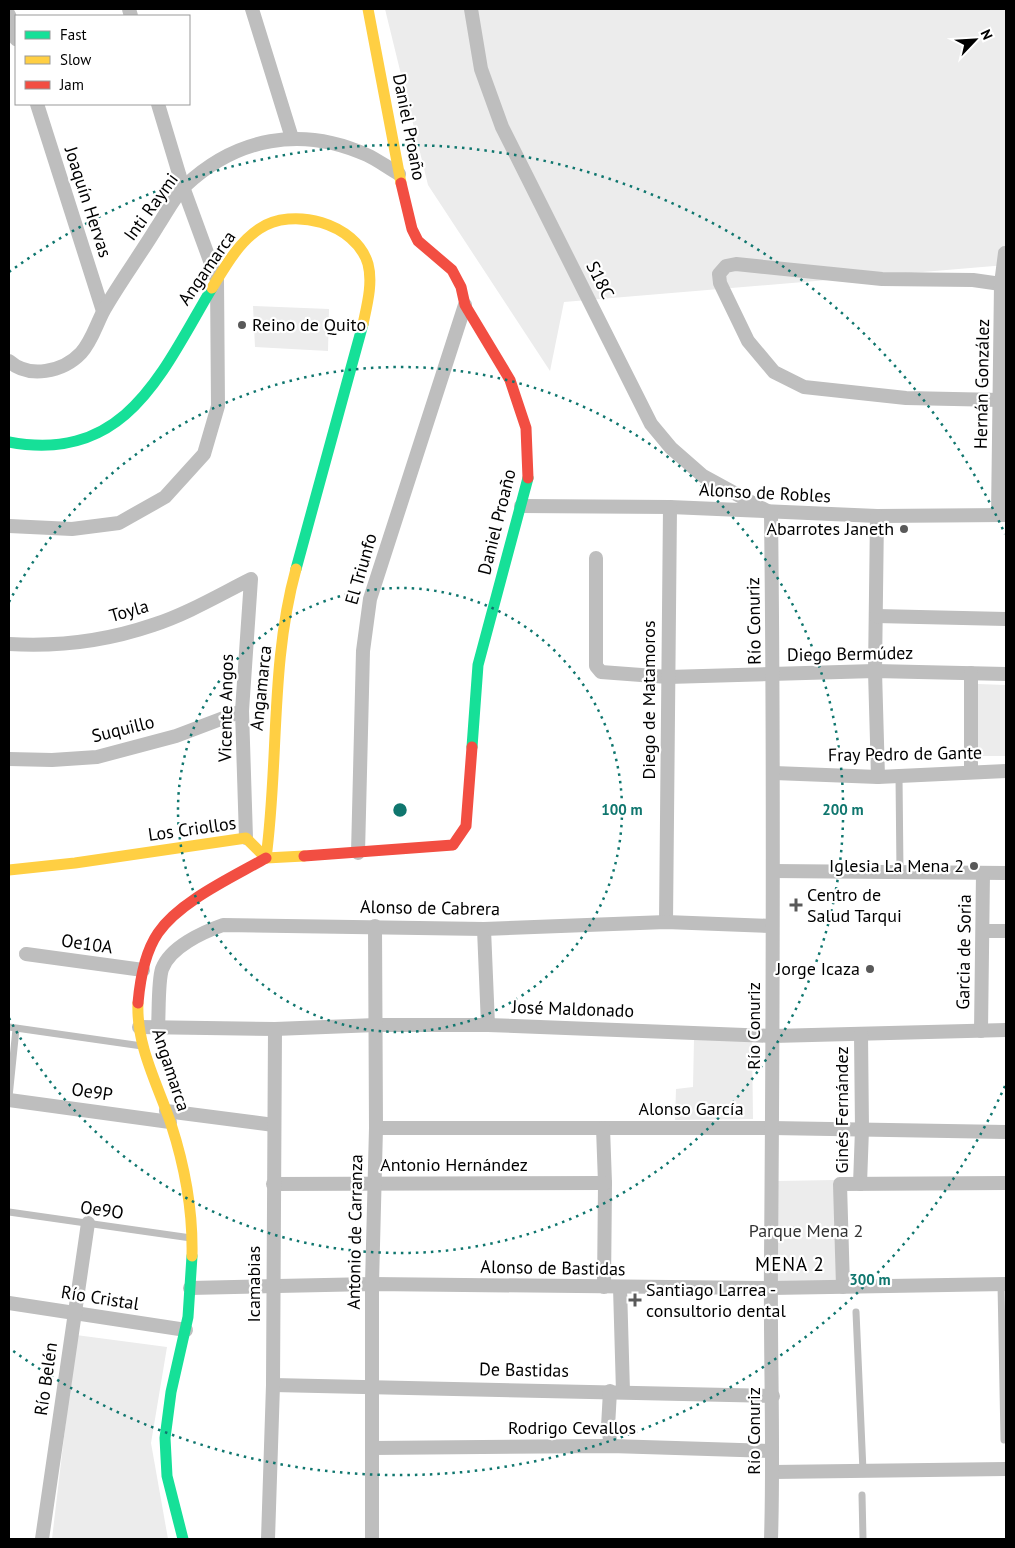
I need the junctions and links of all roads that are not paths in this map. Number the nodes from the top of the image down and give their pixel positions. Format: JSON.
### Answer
{"nodes":[{"id":1,"x":252,"y":9,"type":"edge"},
{"id":2,"x":368,"y":9,"type":"edge"},
{"id":3,"x":471,"y":9,"type":"edge"},
{"id":4,"x":9,"y":15,"type":"edge"},
{"id":5,"x":15,"y":36,"type":"edge"},
{"id":6,"x":37,"y":105,"type":"edge"},
{"id":7,"x":158,"y":105,"type":"edge"},
{"id":8,"x":292,"y":138,"type":"junction"},
{"id":9,"x":399,"y":174,"type":"junction"},
{"id":10,"x":183,"y":188,"type":"junction"},
{"id":11,"x":1005,"y":253,"type":"edge"},
{"id":12,"x":217,"y":280,"type":"junction"},
{"id":13,"x":1002,"y":284,"type":"junction"},
{"id":14,"x":464,"y":305,"type":"junction"},
{"id":15,"x":103,"y":311,"type":"junction"},
{"id":16,"x":9,"y":361,"type":"edge"},
{"id":17,"x":1002,"y":408,"type":"edge"},
{"id":18,"x":9,"y":442,"type":"edge"},
{"id":19,"x":521,"y":506,"type":"junction"},
{"id":20,"x":670,"y":507,"type":"junction"},
{"id":21,"x":771,"y":513,"type":"junction"},
{"id":22,"x":877,"y":516,"type":"junction"},
{"id":23,"x":1002,"y":516,"type":"edge"},
{"id":24,"x":9,"y":526,"type":"edge"},
{"id":25,"x":596,"y":558,"type":"dead end"},
{"id":26,"x":251,"y":580,"type":"joint"},
{"id":27,"x":876,"y":616,"type":"junction"},
{"id":28,"x":1006,"y":619,"type":"edge"},
{"id":29,"x":9,"y":644,"type":"edge"},
{"id":30,"x":875,"y":671,"type":"junction"},
{"id":31,"x":971,"y":673,"type":"junction"},
{"id":32,"x":773,"y":674,"type":"junction"},
{"id":33,"x":1006,"y":674,"type":"edge"},
{"id":34,"x":668,"y":677,"type":"junction"},
{"id":35,"x":242,"y":711,"type":"junction"},
{"id":36,"x":9,"y":759,"type":"edge"},
{"id":37,"x":1006,"y":771,"type":"edge"},
{"id":38,"x":774,"y":772,"type":"junction"},
{"id":39,"x":970,"y":772,"type":"junction"},
{"id":40,"x":899,"y":776,"type":"junction"},
{"id":41,"x":878,"y":777,"type":"junction"},
{"id":42,"x":246,"y":838,"type":"junction"},
{"id":43,"x":358,"y":853,"type":"junction"},
{"id":44,"x":266,"y":858,"type":"junction"},
{"id":45,"x":9,"y":870,"type":"edge"},
{"id":46,"x":774,"y":871,"type":"junction"},
{"id":47,"x":900,"y":872,"type":"junction"},
{"id":48,"x":983,"y":873,"type":"junction"},
{"id":49,"x":1006,"y":873,"type":"edge"},
{"id":50,"x":666,"y":922,"type":"junction"},
{"id":51,"x":375,"y":926,"type":"junction"},
{"id":52,"x":772,"y":926,"type":"junction"},
{"id":53,"x":484,"y":929,"type":"junction"},
{"id":54,"x":984,"y":931,"type":"junction"},
{"id":55,"x":1006,"y":931,"type":"edge"},
{"id":56,"x":26,"y":954,"type":"dead end"},
{"id":57,"x":143,"y":970,"type":"junction"},
{"id":58,"x":376,"y":1025,"type":"junction"},
{"id":59,"x":488,"y":1025,"type":"junction"},
{"id":60,"x":139,"y":1027,"type":"junction"},
{"id":61,"x":158,"y":1027,"type":"junction"},
{"id":62,"x":12,"y":1028,"type":"edge"},
{"id":63,"x":275,"y":1029,"type":"junction"},
{"id":64,"x":1006,"y":1030,"type":"edge"},
{"id":65,"x":981,"y":1031,"type":"junction"},
{"id":66,"x":861,"y":1034,"type":"junction"},
{"id":67,"x":773,"y":1036,"type":"junction"},
{"id":68,"x":142,"y":1046,"type":"junction"},
{"id":69,"x":9,"y":1098,"type":"edge"},
{"id":70,"x":168,"y":1117,"type":"junction"},
{"id":71,"x":274,"y":1125,"type":"junction"},
{"id":72,"x":376,"y":1128,"type":"junction"},
{"id":73,"x":604,"y":1128,"type":"junction"},
{"id":74,"x":772,"y":1128,"type":"junction"},
{"id":75,"x":862,"y":1129,"type":"junction"},
{"id":76,"x":1006,"y":1132,"type":"edge"},
{"id":77,"x":605,"y":1183,"type":"junction"},
{"id":78,"x":1006,"y":1183,"type":"edge"},
{"id":79,"x":273,"y":1184,"type":"junction"},
{"id":80,"x":374,"y":1184,"type":"junction"},
{"id":81,"x":860,"y":1184,"type":"junction"},
{"id":82,"x":9,"y":1212,"type":"edge"},
{"id":83,"x":88,"y":1223,"type":"junction"},
{"id":84,"x":191,"y":1238,"type":"junction"},
{"id":85,"x":372,"y":1284,"type":"junction"},
{"id":86,"x":1004,"y":1284,"type":"edge"},
{"id":87,"x":604,"y":1287,"type":"junction"},
{"id":88,"x":620,"y":1287,"type":"junction"},
{"id":89,"x":843,"y":1287,"type":"junction"},
{"id":90,"x":190,"y":1288,"type":"junction"},
{"id":91,"x":272,"y":1288,"type":"junction"},
{"id":92,"x":771,"y":1288,"type":"junction"},
{"id":93,"x":9,"y":1303,"type":"edge"},
{"id":94,"x":74,"y":1312,"type":"junction"},
{"id":95,"x":856,"y":1312,"type":"dead end"},
{"id":96,"x":186,"y":1330,"type":"junction"},
{"id":97,"x":274,"y":1385,"type":"junction"},
{"id":98,"x":373,"y":1386,"type":"junction"},
{"id":99,"x":616,"y":1391,"type":"junction"},
{"id":100,"x":773,"y":1396,"type":"junction"},
{"id":101,"x":1004,"y":1440,"type":"dead end"},
{"id":102,"x":611,"y":1446,"type":"junction"},
{"id":103,"x":372,"y":1448,"type":"junction"},
{"id":104,"x":772,"y":1451,"type":"junction"},
{"id":105,"x":1006,"y":1469,"type":"edge"},
{"id":106,"x":863,"y":1471,"type":"junction"},
{"id":107,"x":773,"y":1472,"type":"junction"},
{"id":108,"x":862,"y":1495,"type":"dead end"},
{"id":109,"x":42,"y":1539,"type":"edge"},
{"id":110,"x":183,"y":1539,"type":"edge"},
{"id":111,"x":268,"y":1539,"type":"edge"},
{"id":112,"x":372,"y":1539,"type":"edge"},
{"id":113,"x":771,"y":1539,"type":"edge"},
{"id":114,"x":863,"y":1539,"type":"edge"}],
"edges":[{"from":1,"to":8,"type":"street"},
{"from":2,"to":9,"type":"street","name":"Daniel Proaño"},
{"from":3,"to":21,"type":"street","name":"S18C"},
{"from":4,"to":5,"type":"street"},
{"from":6,"to":15,"type":"street","name":"Joaquín Hervas"},
{"from":7,"to":10,"type":"street"},
{"from":8,"to":9,"type":"street","name":"Inti Raymi"},
{"from":8,"to":10,"type":"street","name":"Inti Raymi"},
{"from":9,"to":14,"type":"street","name":"Daniel Proaño"},
{"from":10,"to":12,"type":"street"},
{"from":10,"to":15,"type":"street","name":"Inti Raymi"},
{"from":11,"to":13,"type":"street","name":"Hernán González"},
{"from":12,"to":18,"type":"street","name":"Angamarca"},
{"from":12,"to":24,"type":"street"},
{"from":12,"to":44,"type":"street","name":"Angamarca"},
{"from":13,"to":17,"type":"street","name":"Hernán González"},
{"from":13,"to":17,"type":"street"},
{"from":14,"to":19,"type":"street","name":"Daniel Proaño"},
{"from":14,"to":43,"type":"street","name":"El Triunfo"},
{"from":15,"to":16,"type":"street","name":"Inti Raymi"},
{"from":17,"to":23,"type":"street","name":"Hernán González"},
{"from":19,"to":20,"type":"street","name":"Alonso de Robles"},
{"from":19,"to":43,"type":"street","name":"Daniel Proaño"},
{"from":20,"to":21,"type":"street","name":"Alonso de Robles"},
{"from":20,"to":34,"type":"street","name":"Diego de Matamoros"},
{"from":21,"to":22,"type":"street","name":"Alonso de Robles"},
{"from":21,"to":32,"type":"street","name":"Río Conuriz"},
{"from":22,"to":23,"type":"street","name":"Alonso de Robles"},
{"from":22,"to":27,"type":"street"},
{"from":25,"to":34,"type":"street","name":"Diego Bermúdez"},
{"from":26,"to":29,"type":"street","name":"Toyla"},
{"from":26,"to":35,"type":"street","name":"Vicente Angos"},
{"from":27,"to":28,"type":"street"},
{"from":27,"to":30,"type":"street"},
{"from":30,"to":31,"type":"street","name":"Diego Bermúdez"},
{"from":30,"to":32,"type":"street","name":"Diego Bermúdez"},
{"from":30,"to":41,"type":"street"},
{"from":31,"to":33,"type":"street","name":"Diego Bermúdez"},
{"from":31,"to":39,"type":"street"},
{"from":32,"to":34,"type":"street","name":"Diego Bermúdez"},
{"from":32,"to":38,"type":"street","name":"Río Conuriz"},
{"from":34,"to":50,"type":"street","name":"Diego de Matamoros"},
{"from":35,"to":36,"type":"street","name":"Suquillo"},
{"from":35,"to":42,"type":"street","name":"Vicente Angos"},
{"from":37,"to":39,"type":"street","name":"Fray Pedro de Gante"},
{"from":38,"to":41,"type":"street","name":"Fray Pedro de Gante"},
{"from":38,"to":46,"type":"street","name":"Río Conuriz"},
{"from":39,"to":40,"type":"street","name":"Fray Pedro de Gante"},
{"from":40,"to":41,"type":"street","name":"Fray Pedro de Gante"},
{"from":40,"to":47,"type":"lane"},
{"from":42,"to":44,"type":"street","name":"Los Criollos"},
{"from":42,"to":45,"type":"street","name":"Los Criollos"},
{"from":43,"to":44,"type":"street"},
{"from":44,"to":57,"type":"street","name":"Angamarca"},
{"from":46,"to":47,"type":"street"},
{"from":46,"to":52,"type":"street","name":"Río Conuriz"},
{"from":47,"to":48,"type":"street"},
{"from":48,"to":49,"type":"street"},
{"from":48,"to":54,"type":"street","name":"Garcia de Soria"},
{"from":50,"to":52,"type":"street","name":"Alonso de Cabrera"},
{"from":50,"to":53,"type":"street","name":"Alonso de Cabrera"},
{"from":51,"to":53,"type":"street","name":"Alonso de Cabrera"},
{"from":51,"to":58,"type":"street","name":"Antonio de Carranza"},
{"from":51,"to":61,"type":"street","name":"Alonso de Cabrera"},
{"from":52,"to":67,"type":"street","name":"Río Conuriz"},
{"from":53,"to":59,"type":"street"},
{"from":54,"to":55,"type":"street"},
{"from":54,"to":65,"type":"street","name":"Garcia de Soria"},
{"from":56,"to":57,"type":"street","name":"Oe10A"},
{"from":57,"to":60,"type":"street","name":"Angamarca"},
{"from":58,"to":59,"type":"street","name":"José Maldonado"},
{"from":58,"to":63,"type":"street","name":"José Maldonado"},
{"from":58,"to":72,"type":"street","name":"Antonio de Carranza"},
{"from":59,"to":67,"type":"street","name":"José Maldonado"},
{"from":60,"to":61,"type":"street","name":"José Maldonado"},
{"from":60,"to":68,"type":"street","name":"Angamarca"},
{"from":61,"to":63,"type":"street","name":"José Maldonado"},
{"from":62,"to":68,"type":"lane"},
{"from":62,"to":69,"type":"lane"},
{"from":63,"to":71,"type":"street","name":"Icamabias"},
{"from":64,"to":65,"type":"street","name":"José Maldonado"},
{"from":65,"to":66,"type":"street","name":"José Maldonado"},
{"from":66,"to":67,"type":"street","name":"José Maldonado"},
{"from":66,"to":75,"type":"street","name":"Ginés Fernández"},
{"from":67,"to":74,"type":"street","name":"Río Conuriz"},
{"from":68,"to":70,"type":"street","name":"Angamarca"},
{"from":69,"to":70,"type":"street","name":"Oe9P"},
{"from":70,"to":71,"type":"street","name":"Oe9P"},
{"from":70,"to":84,"type":"street","name":"Angamarca"},
{"from":71,"to":79,"type":"street","name":"Icamabias"},
{"from":72,"to":73,"type":"street","name":"Alonso García"},
{"from":72,"to":80,"type":"street","name":"Antonio de Carranza"},
{"from":73,"to":74,"type":"street","name":"Alonso García"},
{"from":73,"to":77,"type":"street"},
{"from":74,"to":75,"type":"street","name":"Alonso García"},
{"from":74,"to":92,"type":"street","name":"Río Conuriz"},
{"from":75,"to":76,"type":"street","name":"Alonso García"},
{"from":75,"to":81,"type":"street","name":"Ginés Fernández"},
{"from":77,"to":80,"type":"street","name":"Antonio Hernández"},
{"from":77,"to":87,"type":"street"},
{"from":78,"to":81,"type":"street"},
{"from":79,"to":80,"type":"street","name":"Antonio Hernández"},
{"from":79,"to":91,"type":"street","name":"Icamabias"},
{"from":80,"to":85,"type":"street","name":"Antonio de Carranza"},
{"from":81,"to":89,"type":"street","name":"Ginés Fernández"},
{"from":82,"to":83,"type":"lane","name":"Oe9O"},
{"from":83,"to":84,"type":"lane","name":"Oe9O"},
{"from":83,"to":94,"type":"street","name":"Río Belén"},
{"from":84,"to":90,"type":"street","name":"Angamarca"},
{"from":85,"to":87,"type":"street","name":"Alonso de Bastidas"},
{"from":85,"to":91,"type":"street","name":"Alonso de Bastidas"},
{"from":85,"to":98,"type":"street","name":"Antonio de Carranza"},
{"from":86,"to":89,"type":"street","name":"Alonso de Bastidas"},
{"from":86,"to":101,"type":"lane"},
{"from":87,"to":88,"type":"street","name":"Alonso de Bastidas"},
{"from":88,"to":92,"type":"street","name":"Alonso de Bastidas"},
{"from":88,"to":99,"type":"street"},
{"from":89,"to":92,"type":"street","name":"Alonso de Bastidas"},
{"from":90,"to":91,"type":"street","name":"Alonso de Bastidas"},
{"from":90,"to":96,"type":"street","name":"Angamarca"},
{"from":91,"to":97,"type":"street","name":"Icamabias"},
{"from":92,"to":100,"type":"street","name":"Río Conuriz"},
{"from":93,"to":94,"type":"street","name":"Río Cristal"},
{"from":94,"to":96,"type":"street","name":"Río Cristal"},
{"from":94,"to":109,"type":"street","name":"Río Belén"},
{"from":95,"to":106,"type":"lane"},
{"from":96,"to":110,"type":"street","name":"Angamarca"},
{"from":97,"to":98,"type":"street","name":"De Bastidas"},
{"from":97,"to":111,"type":"street","name":"Icamabias"},
{"from":98,"to":99,"type":"street","name":"De Bastidas"},
{"from":98,"to":103,"type":"street","name":"Antonio de Carranza"},
{"from":99,"to":100,"type":"street","name":"De Bastidas"},
{"from":99,"to":102,"type":"street"},
{"from":100,"to":104,"type":"street","name":"Río Conuriz"},
{"from":102,"to":103,"type":"street","name":"Rodrigo Cevallos"},
{"from":102,"to":104,"type":"street","name":"Rodrigo Cevallos"},
{"from":103,"to":112,"type":"street","name":"Antonio de Carranza"},
{"from":104,"to":107,"type":"street","name":"Río Conuriz"},
{"from":105,"to":106,"type":"street"},
{"from":106,"to":107,"type":"street"},
{"from":107,"to":113,"type":"street","name":"Río Conuriz"},
{"from":108,"to":114,"type":"lane"}]}
